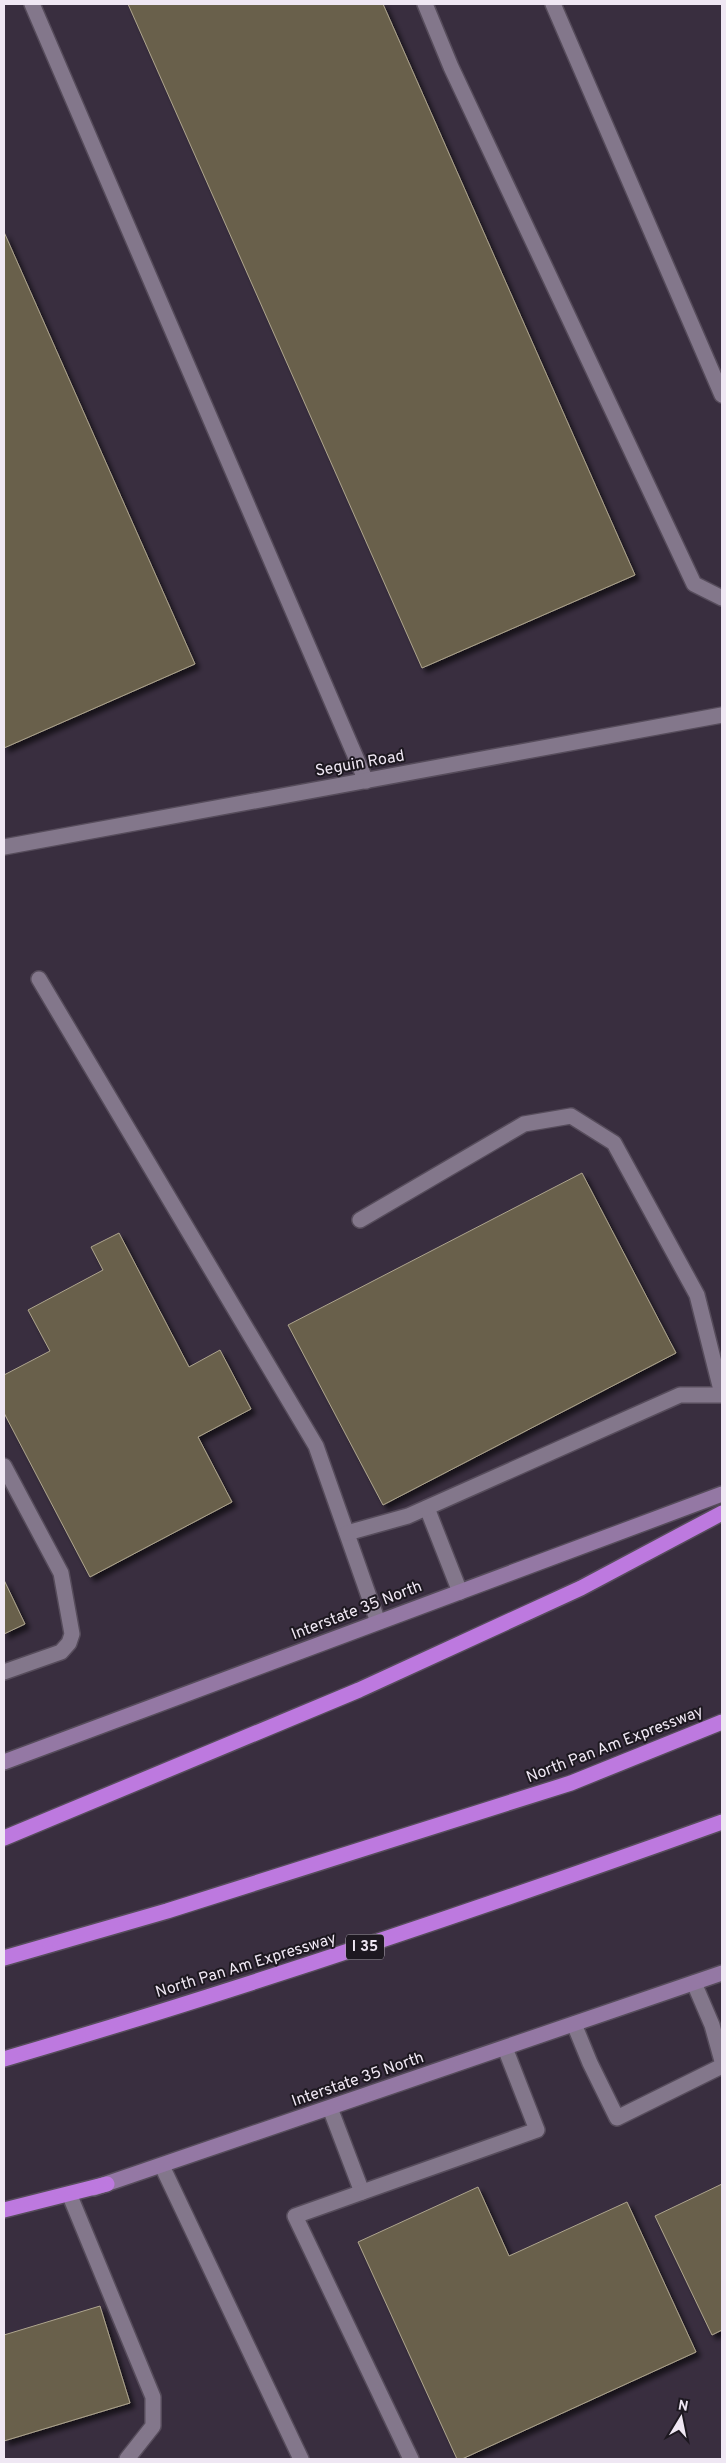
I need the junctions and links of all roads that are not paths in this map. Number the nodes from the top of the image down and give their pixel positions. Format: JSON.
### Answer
{"nodes":[{"id":1,"x":32,"y":4,"type":"edge"},
{"id":2,"x":425,"y":4,"type":"edge"},
{"id":3,"x":553,"y":4,"type":"edge"},
{"id":4,"x":722,"y":395,"type":"edge"},
{"id":5,"x":722,"y":598,"type":"edge"},
{"id":6,"x":722,"y":715,"type":"edge"},
{"id":7,"x":366,"y":781,"type":"junction"},
{"id":8,"x":4,"y":847,"type":"edge"},
{"id":9,"x":39,"y":979,"type":"dead end"},
{"id":10,"x":360,"y":1220,"type":"dead end"},
{"id":11,"x":722,"y":1394,"type":"edge"},
{"id":12,"x":4,"y":1466,"type":"edge"},
{"id":13,"x":722,"y":1494,"type":"edge"},
{"id":14,"x":427,"y":1508,"type":"junction"},
{"id":15,"x":722,"y":1513,"type":"edge"},
{"id":16,"x":347,"y":1533,"type":"junction"},
{"id":17,"x":460,"y":1592,"type":"junction"},
{"id":18,"x":378,"y":1622,"type":"junction"},
{"id":19,"x":4,"y":1672,"type":"edge"},
{"id":20,"x":722,"y":1722,"type":"edge"},
{"id":21,"x":4,"y":1762,"type":"edge"},
{"id":22,"x":722,"y":1822,"type":"edge"},
{"id":23,"x":4,"y":1838,"type":"edge"},
{"id":24,"x":4,"y":1958,"type":"edge"},
{"id":25,"x":722,"y":1974,"type":"edge"},
{"id":26,"x":694,"y":1983,"type":"junction"},
{"id":27,"x":574,"y":2024,"type":"junction"},
{"id":28,"x":505,"y":2048,"type":"junction"},
{"id":29,"x":4,"y":2059,"type":"edge"},
{"id":30,"x":722,"y":2061,"type":"edge"},
{"id":31,"x":722,"y":2066,"type":"edge"},
{"id":32,"x":330,"y":2108,"type":"junction"},
{"id":33,"x":162,"y":2166,"type":"junction"},
{"id":34,"x":107,"y":2184,"type":"junction"},
{"id":35,"x":362,"y":2192,"type":"junction"},
{"id":36,"x":70,"y":2196,"type":"junction"},
{"id":37,"x":4,"y":2210,"type":"edge"},
{"id":38,"x":4,"y":2218,"type":"edge"},
{"id":39,"x":127,"y":2459,"type":"edge"},
{"id":40,"x":301,"y":2459,"type":"edge"},
{"id":41,"x":411,"y":2459,"type":"edge"}],
"edges":[{"from":1,"to":7,"type":"street"},
{"from":2,"to":5,"type":"street"},
{"from":3,"to":4,"type":"street"},
{"from":6,"to":7,"type":"street","name":"Seguin Road"},
{"from":7,"to":8,"type":"street","name":"Seguin Road"},
{"from":9,"to":16,"type":"street"},
{"from":10,"to":11,"type":"street"},
{"from":11,"to":14,"type":"street"},
{"from":12,"to":19,"type":"street"},
{"from":13,"to":17,"type":"main road","name":"Interstate 35 North"},
{"from":14,"to":16,"type":"street"},
{"from":14,"to":17,"type":"street"},
{"from":15,"to":23,"type":"highway"},
{"from":16,"to":18,"type":"street"},
{"from":17,"to":18,"type":"main road","name":"Interstate 35 North"},
{"from":18,"to":21,"type":"main road","name":"Interstate 35 North"},
{"from":20,"to":24,"type":"highway","name":"North Pan Am Expressway"},
{"from":22,"to":29,"type":"highway","name":"North Pan Am Expressway","number":"I 35"},
{"from":25,"to":26,"type":"main road","name":"Interstate 35 North"},
{"from":26,"to":27,"type":"main road","name":"Interstate 35 North"},
{"from":26,"to":30,"type":"street"},
{"from":27,"to":28,"type":"main road","name":"Interstate 35 North"},
{"from":27,"to":31,"type":"street"},
{"from":28,"to":32,"type":"main road","name":"Interstate 35 North"},
{"from":28,"to":35,"type":"street"},
{"from":32,"to":33,"type":"main road","name":"Interstate 35 North"},
{"from":32,"to":35,"type":"street"},
{"from":33,"to":34,"type":"main road","name":"Interstate 35 North"},
{"from":33,"to":40,"type":"street"},
{"from":34,"to":36,"type":"main road","name":"Interstate 35 North"},
{"from":34,"to":37,"type":"highway"},
{"from":35,"to":41,"type":"street"},
{"from":36,"to":38,"type":"main road","name":"Interstate 35 North"},
{"from":36,"to":39,"type":"street"}]}
